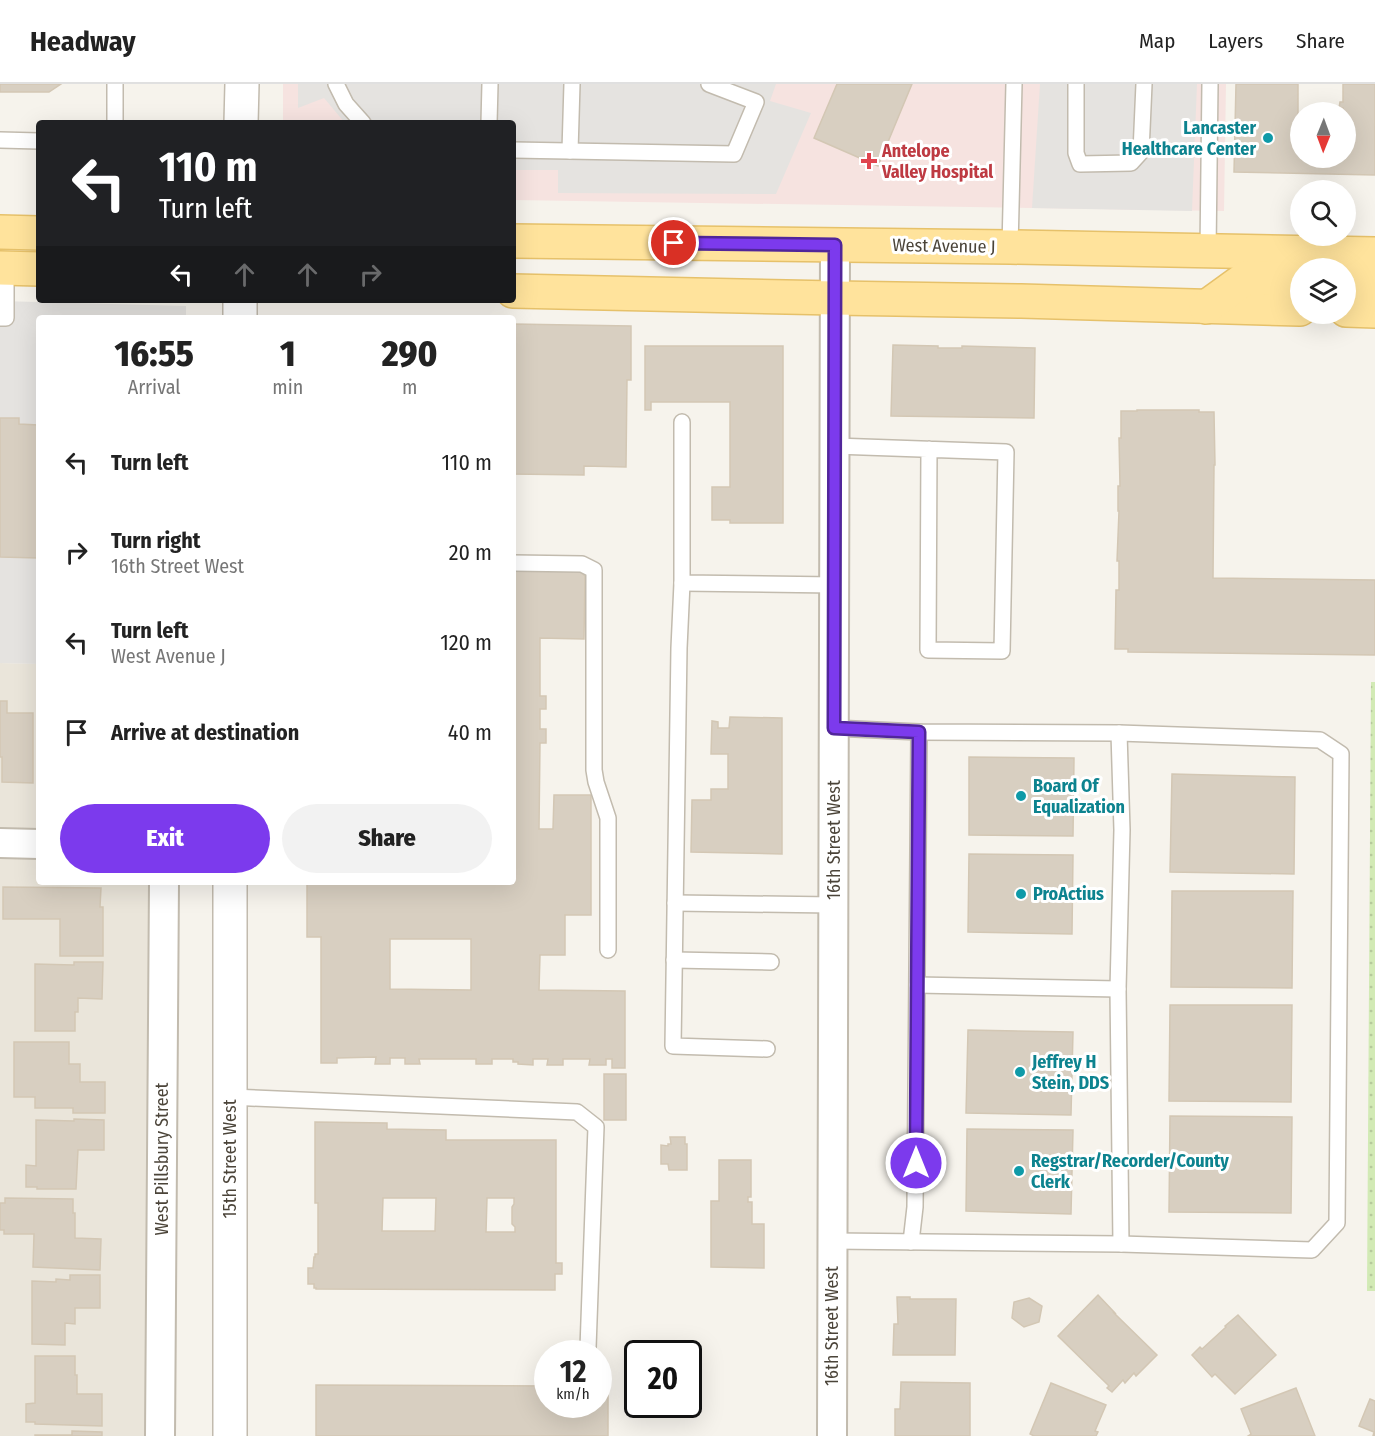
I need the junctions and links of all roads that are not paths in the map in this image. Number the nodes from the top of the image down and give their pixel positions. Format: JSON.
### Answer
{"nodes":[{"id":1,"x":115,"y":84,"type":"edge"},
{"id":2,"x":242,"y":84,"type":"edge"},
{"id":3,"x":336,"y":84,"type":"edge"},
{"id":4,"x":490,"y":84,"type":"edge"},
{"id":5,"x":572,"y":84,"type":"edge"},
{"id":6,"x":709,"y":84,"type":"edge"},
{"id":7,"x":1014,"y":84,"type":"edge"},
{"id":8,"x":1076,"y":84,"type":"edge"},
{"id":9,"x":1144,"y":84,"type":"edge"},
{"id":10,"x":1210,"y":84,"type":"edge"},
{"id":11,"x":115,"y":120,"type":"edge"},
{"id":12,"x":241,"y":120,"type":"edge"},
{"id":13,"x":360,"y":120,"type":"edge"},
{"id":14,"x":489,"y":120,"type":"edge"},
{"id":15,"x":0,"y":140,"type":"edge"},
{"id":16,"x":36,"y":141,"type":"edge"},
{"id":17,"x":516,"y":150,"type":"edge"},
{"id":18,"x":570,"y":151,"type":"junction"},
{"id":19,"x":0,"y":232,"type":"edge"},
{"id":20,"x":36,"y":233,"type":"edge"},
{"id":21,"x":516,"y":241,"type":"edge"},
{"id":22,"x":835,"y":245,"type":"junction"},
{"id":23,"x":1010,"y":247,"type":"junction"},
{"id":24,"x":1208,"y":251,"type":"junction"},
{"id":25,"x":1375,"y":254,"type":"edge"},
{"id":26,"x":3,"y":268,"type":"edge"},
{"id":27,"x":36,"y":269,"type":"edge"},
{"id":28,"x":1290,"y":279,"type":"edge"},
{"id":29,"x":1356,"y":280,"type":"edge"},
{"id":30,"x":1375,"y":281,"type":"edge"},
{"id":31,"x":516,"y":291,"type":"edge"},
{"id":32,"x":835,"y":298,"type":"junction"},
{"id":33,"x":1206,"y":307,"type":"junction"},
{"id":34,"x":1290,"y":309,"type":"edge"},
{"id":35,"x":1356,"y":310,"type":"edge"},
{"id":36,"x":1375,"y":311,"type":"edge"},
{"id":37,"x":0,"y":318,"type":"edge"},
{"id":38,"x":682,"y":422,"type":"dead end"},
{"id":39,"x":835,"y":446,"type":"junction"},
{"id":40,"x":929,"y":449,"type":"junction"},
{"id":41,"x":516,"y":563,"type":"edge"},
{"id":42,"x":682,"y":583,"type":"junction"},
{"id":43,"x":834,"y":585,"type":"junction"},
{"id":44,"x":834,"y":728,"type":"junction"},
{"id":45,"x":919,"y":732,"type":"junction"},
{"id":46,"x":1119,"y":733,"type":"junction"},
{"id":47,"x":0,"y":843,"type":"edge"},
{"id":48,"x":36,"y":844,"type":"edge"},
{"id":49,"x":164,"y":885,"type":"edge"},
{"id":50,"x":230,"y":885,"type":"edge"},
{"id":51,"x":675,"y":903,"type":"junction"},
{"id":52,"x":833,"y":905,"type":"junction"},
{"id":53,"x":608,"y":950,"type":"dead end"},
{"id":54,"x":674,"y":960,"type":"junction"},
{"id":55,"x":771,"y":962,"type":"dead end"},
{"id":56,"x":917,"y":986,"type":"junction"},
{"id":57,"x":1118,"y":989,"type":"junction"},
{"id":58,"x":767,"y":1049,"type":"dead end"},
{"id":59,"x":230,"y":1097,"type":"junction"},
{"id":60,"x":832,"y":1241,"type":"junction"},
{"id":61,"x":911,"y":1242,"type":"junction"},
{"id":62,"x":1121,"y":1244,"type":"junction"},
{"id":63,"x":588,"y":1340,"type":"edge"},
{"id":64,"x":160,"y":1436,"type":"edge"},
{"id":65,"x":230,"y":1436,"type":"edge"},
{"id":66,"x":832,"y":1436,"type":"edge"}],
"edges":[{"from":1,"to":11,"type":"lane"},
{"from":2,"to":12,"type":"street"},
{"from":3,"to":13,"type":"lane"},
{"from":4,"to":14,"type":"lane"},
{"from":5,"to":18,"type":"lane"},
{"from":6,"to":18,"type":"lane"},
{"from":7,"to":23,"type":"lane"},
{"from":8,"to":9,"type":"lane"},
{"from":10,"to":24,"type":"lane"},
{"from":15,"to":16,"type":"lane"},
{"from":17,"to":18,"type":"lane"},
{"from":19,"to":20,"type":"main road"},
{"from":21,"to":22,"type":"main road","name":"West Avenue J"},
{"from":22,"to":23,"type":"main road","name":"West Avenue J"},
{"from":22,"to":32,"type":"street","name":"16th Street West"},
{"from":23,"to":24,"type":"main road","name":"West Avenue J"},
{"from":24,"to":25,"type":"main road","name":"West Avenue J"},
{"from":26,"to":27,"type":"main road"},
{"from":26,"to":37,"type":"lane"},
{"from":28,"to":33,"type":"main road"},
{"from":29,"to":30,"type":"main road"},
{"from":31,"to":32,"type":"main road"},
{"from":32,"to":33,"type":"main road"},
{"from":32,"to":39,"type":"street","name":"16th Street West"},
{"from":33,"to":34,"type":"main road"},
{"from":35,"to":36,"type":"main road"},
{"from":38,"to":42,"type":"lane"},
{"from":39,"to":40,"type":"lane"},
{"from":39,"to":43,"type":"street","name":"16th Street West"},
{"from":40,"to":40,"type":"lane"},
{"from":41,"to":53,"type":"lane"},
{"from":42,"to":43,"type":"lane"},
{"from":42,"to":51,"type":"lane"},
{"from":43,"to":44,"type":"street","name":"16th Street West"},
{"from":44,"to":45,"type":"lane"},
{"from":44,"to":52,"type":"street","name":"16th Street West"},
{"from":45,"to":46,"type":"lane"},
{"from":45,"to":56,"type":"lane"},
{"from":46,"to":57,"type":"lane"},
{"from":46,"to":62,"type":"lane"},
{"from":47,"to":48,"type":"street"},
{"from":49,"to":64,"type":"street","name":"West Pillsbury Street"},
{"from":50,"to":59,"type":"street","name":"15th Street West"},
{"from":51,"to":52,"type":"lane"},
{"from":51,"to":54,"type":"lane"},
{"from":52,"to":60,"type":"street","name":"16th Street West"},
{"from":54,"to":55,"type":"lane"},
{"from":54,"to":58,"type":"lane"},
{"from":56,"to":57,"type":"lane"},
{"from":56,"to":61,"type":"lane"},
{"from":57,"to":62,"type":"lane"},
{"from":59,"to":63,"type":"lane"},
{"from":59,"to":65,"type":"street","name":"15th Street West"},
{"from":60,"to":61,"type":"lane"},
{"from":60,"to":66,"type":"street","name":"16th Street West"},
{"from":61,"to":62,"type":"lane"}]}
